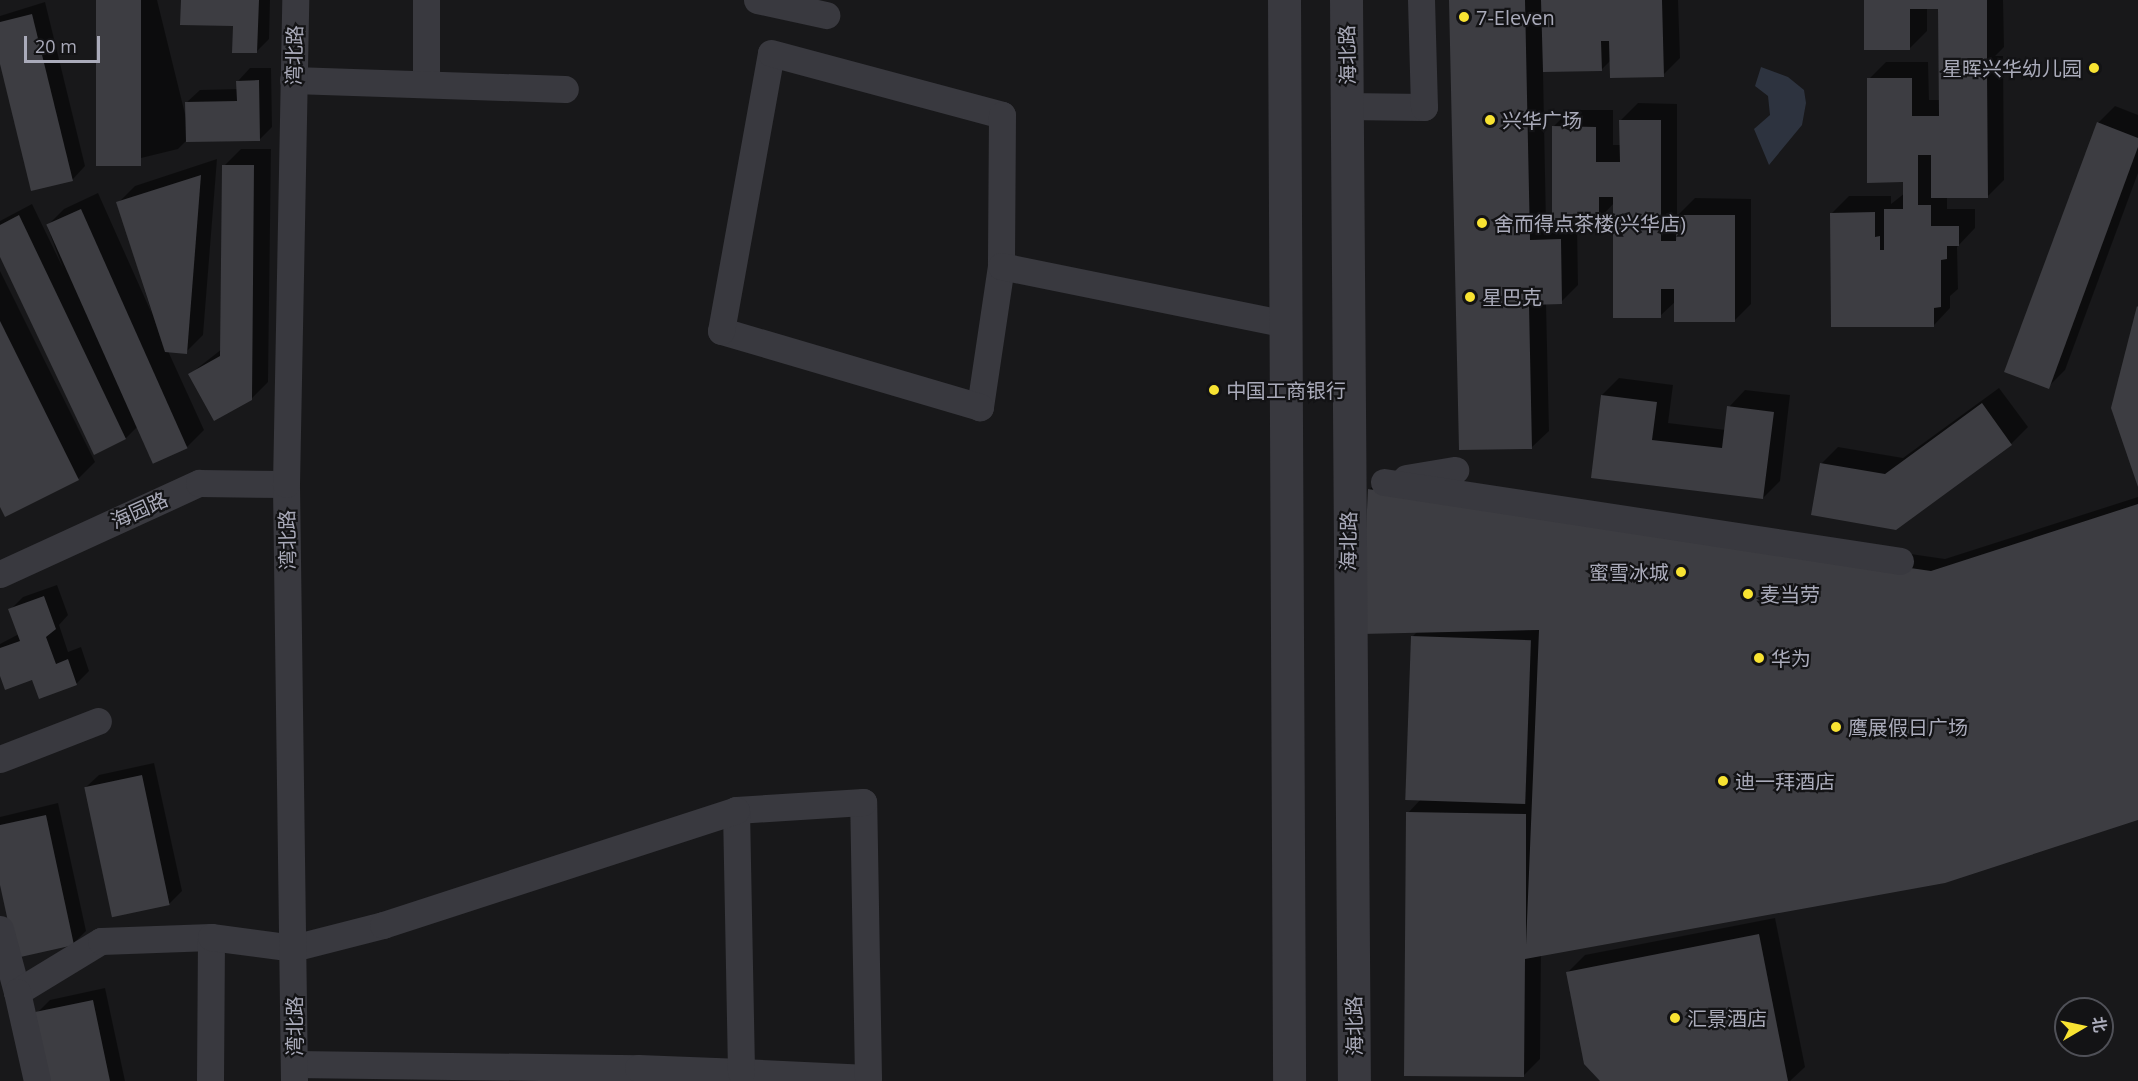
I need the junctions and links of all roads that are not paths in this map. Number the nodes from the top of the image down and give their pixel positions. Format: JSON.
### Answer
{"nodes":[{"id":1,"x":295,"y":0,"type":"edge"},
{"id":2,"x":426,"y":0,"type":"edge"},
{"id":3,"x":757,"y":0,"type":"edge"},
{"id":4,"x":1284,"y":0,"type":"edge"},
{"id":5,"x":1346,"y":0,"type":"edge"},
{"id":6,"x":1421,"y":0,"type":"edge"},
{"id":7,"x":826,"y":15,"type":"dead end"},
{"id":8,"x":293,"y":80,"type":"junction"},
{"id":9,"x":426,"y":84,"type":"junction"},
{"id":10,"x":565,"y":89,"type":"dead end"},
{"id":11,"x":1347,"y":106,"type":"junction"},
{"id":12,"x":1001,"y":266,"type":"junction"},
{"id":13,"x":1285,"y":324,"type":"junction"},
{"id":14,"x":1455,"y":470,"type":"dead end"},
{"id":15,"x":1348,"y":478,"type":"junction"},
{"id":16,"x":1384,"y":482,"type":"junction"},
{"id":17,"x":286,"y":484,"type":"junction"},
{"id":18,"x":1900,"y":561,"type":"dead end"},
{"id":19,"x":0,"y":574,"type":"edge"},
{"id":20,"x":98,"y":721,"type":"dead end"},
{"id":21,"x":0,"y":759,"type":"edge"},
{"id":22,"x":736,"y":810,"type":"junction"},
{"id":23,"x":0,"y":929,"type":"edge"},
{"id":24,"x":211,"y":937,"type":"junction"},
{"id":25,"x":294,"y":948,"type":"junction"},
{"id":26,"x":17,"y":992,"type":"junction"},
{"id":27,"x":294,"y":1072,"type":"edge"},
{"id":28,"x":741,"y":1072,"type":"junction"},
{"id":29,"x":37,"y":1081,"type":"edge"},
{"id":30,"x":210,"y":1081,"type":"edge"},
{"id":31,"x":1289,"y":1081,"type":"edge"},
{"id":32,"x":1354,"y":1081,"type":"edge"}],
"edges":[{"from":1,"to":8,"type":"street","name":"湾北路"},
{"from":2,"to":9,"type":"street"},
{"from":3,"to":7,"type":"street"},
{"from":4,"to":13,"type":"street"},
{"from":5,"to":11,"type":"street","name":"海北路"},
{"from":6,"to":11,"type":"street"},
{"from":8,"to":9,"type":"street"},
{"from":8,"to":17,"type":"street","name":"湾北路"},
{"from":9,"to":10,"type":"street"},
{"from":11,"to":15,"type":"street","name":"海北路"},
{"from":12,"to":12,"type":"street"},
{"from":12,"to":13,"type":"street"},
{"from":13,"to":31,"type":"street"},
{"from":14,"to":16,"type":"street"},
{"from":15,"to":16,"type":"street"},
{"from":15,"to":32,"type":"street","name":"海北路"},
{"from":16,"to":18,"type":"street"},
{"from":17,"to":19,"type":"street","name":"海园路"},
{"from":17,"to":25,"type":"street","name":"湾北路"},
{"from":20,"to":21,"type":"street"},
{"from":22,"to":25,"type":"street"},
{"from":22,"to":28,"type":"street"},
{"from":22,"to":28,"type":"street"},
{"from":23,"to":26,"type":"street"},
{"from":24,"to":25,"type":"street"},
{"from":24,"to":26,"type":"street"},
{"from":24,"to":30,"type":"street"},
{"from":25,"to":27,"type":"street","name":"湾北路"},
{"from":26,"to":29,"type":"street"},
{"from":27,"to":28,"type":"street"}]}
